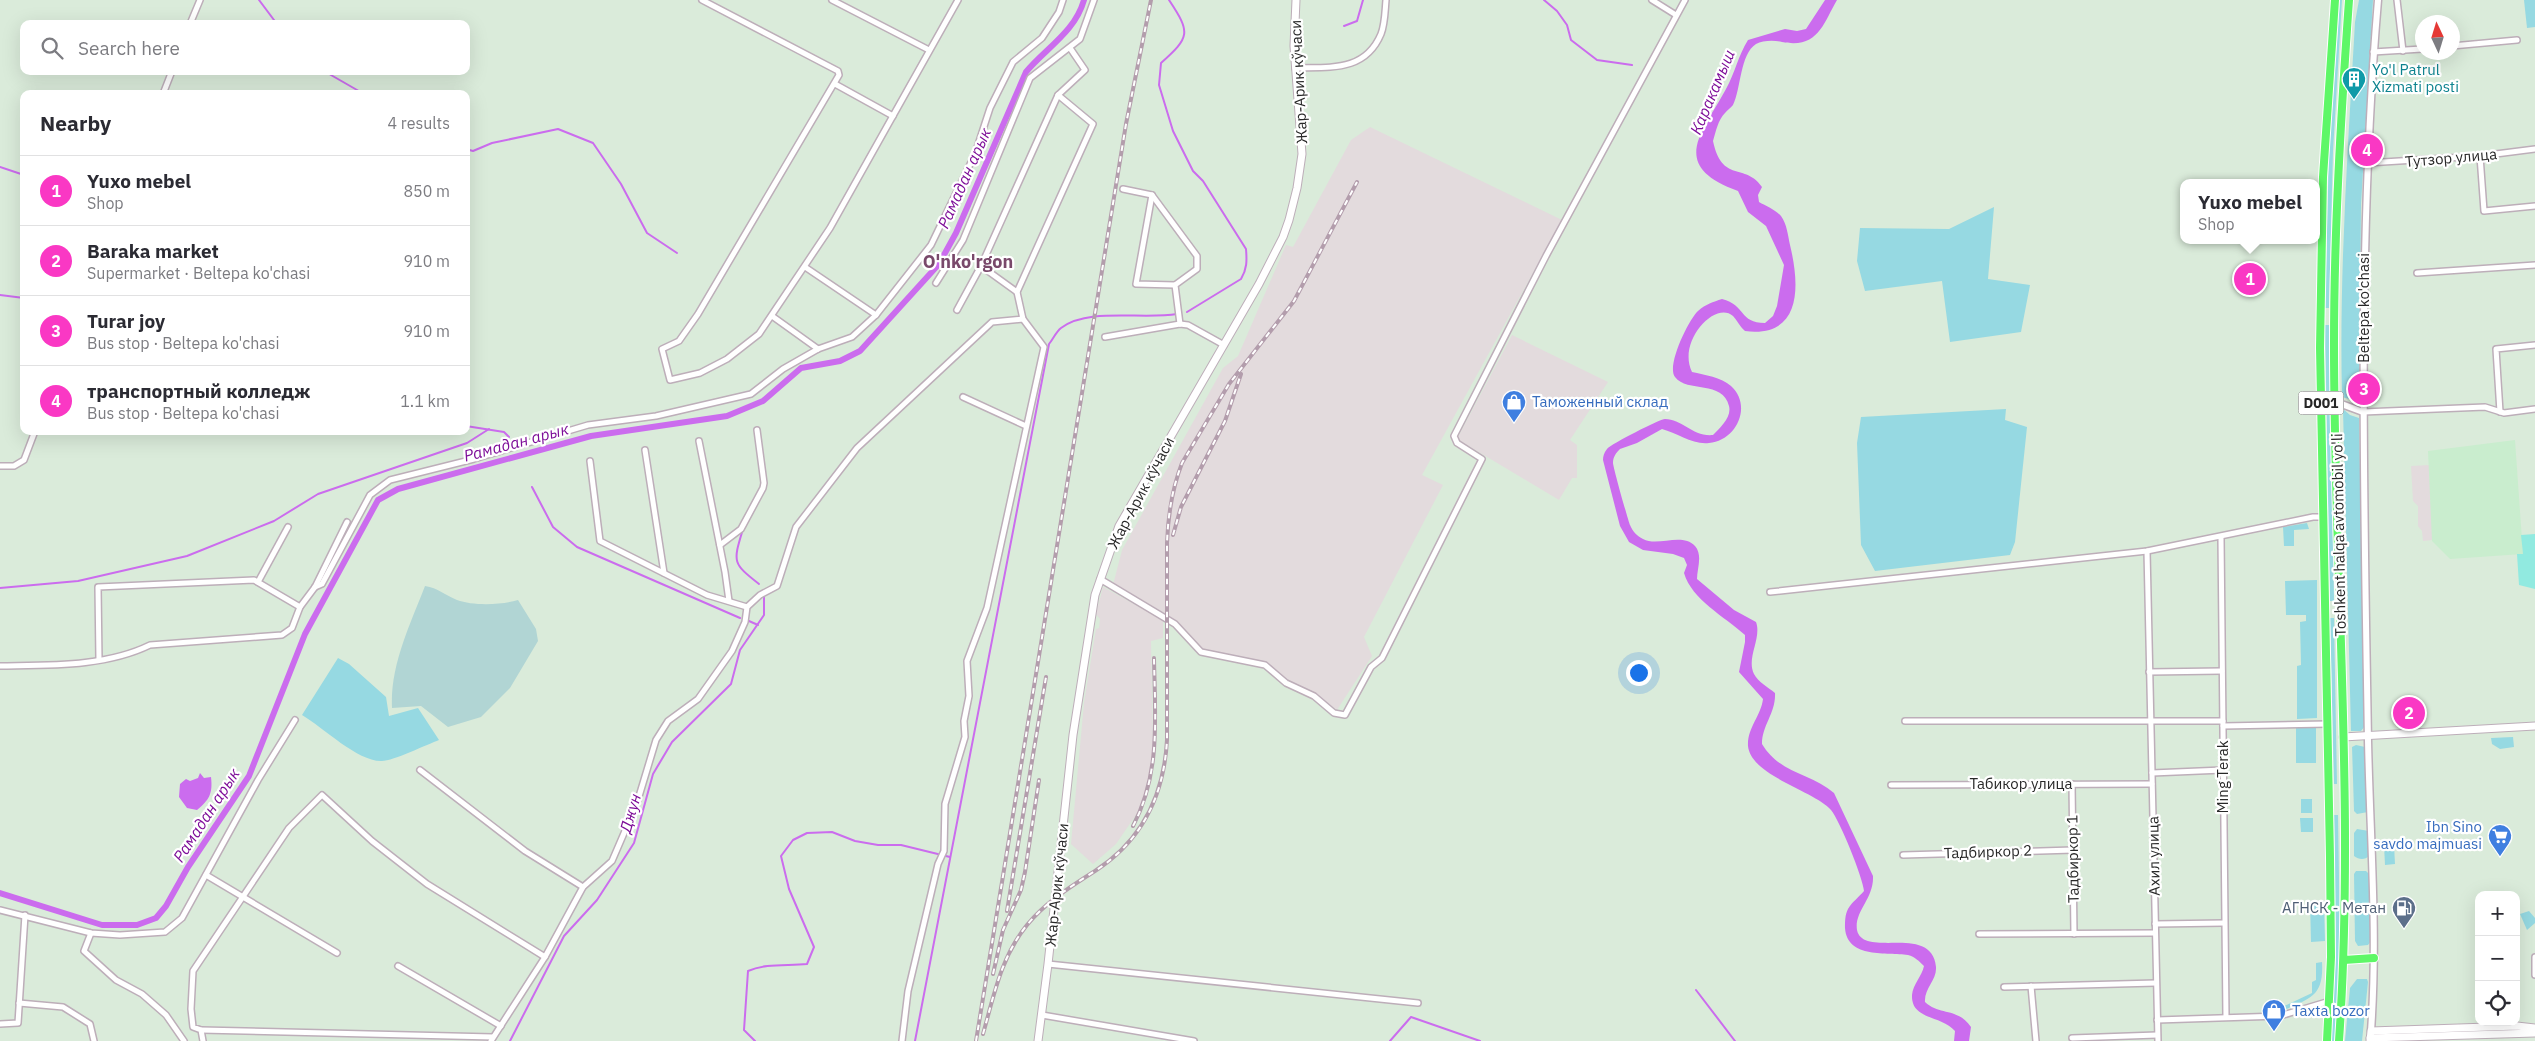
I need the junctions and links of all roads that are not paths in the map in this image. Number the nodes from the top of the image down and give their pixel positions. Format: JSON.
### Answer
{"nodes":[{"id":1,"x":200,"y":0,"type":"edge"},
{"id":2,"x":702,"y":0,"type":"edge"},
{"id":3,"x":832,"y":0,"type":"edge"},
{"id":4,"x":958,"y":0,"type":"edge"},
{"id":5,"x":1063,"y":0,"type":"edge"},
{"id":6,"x":1094,"y":0,"type":"edge"},
{"id":7,"x":1296,"y":0,"type":"edge"},
{"id":8,"x":1386,"y":0,"type":"edge"},
{"id":9,"x":1652,"y":0,"type":"edge"},
{"id":10,"x":1685,"y":0,"type":"edge"},
{"id":11,"x":2335,"y":0,"type":"edge"},
{"id":12,"x":2349,"y":0,"type":"edge"},
{"id":13,"x":2378,"y":0,"type":"edge"},
{"id":14,"x":2397,"y":0,"type":"edge"},
{"id":15,"x":1676,"y":15,"type":"junction"},
{"id":16,"x":192,"y":20,"type":"edge"},
{"id":17,"x":2516,"y":40,"type":"dead end"},
{"id":18,"x":2460,"y":45,"type":"edge"},
{"id":19,"x":1070,"y":48,"type":"junction"},
{"id":20,"x":929,"y":50,"type":"junction"},
{"id":21,"x":2415,"y":50,"type":"edge"},
{"id":22,"x":2403,"y":51,"type":"junction"},
{"id":23,"x":2373,"y":52,"type":"junction"},
{"id":24,"x":1295,"y":68,"type":"junction"},
{"id":25,"x":170,"y":75,"type":"edge"},
{"id":26,"x":835,"y":84,"type":"junction"},
{"id":27,"x":165,"y":90,"type":"edge"},
{"id":28,"x":1058,"y":95,"type":"junction"},
{"id":29,"x":893,"y":116,"type":"junction"},
{"id":30,"x":2535,"y":149,"type":"edge"},
{"id":31,"x":2480,"y":156,"type":"junction"},
{"id":32,"x":2367,"y":163,"type":"junction"},
{"id":33,"x":1123,"y":189,"type":"dead end"},
{"id":34,"x":1152,"y":195,"type":"junction"},
{"id":35,"x":2535,"y":206,"type":"edge"},
{"id":36,"x":2535,"y":265,"type":"edge"},
{"id":37,"x":981,"y":266,"type":"junction"},
{"id":38,"x":804,"y":267,"type":"junction"},
{"id":39,"x":2417,"y":273,"type":"dead end"},
{"id":40,"x":936,"y":283,"type":"dead end"},
{"id":41,"x":1174,"y":285,"type":"junction"},
{"id":42,"x":1017,"y":292,"type":"junction"},
{"id":43,"x":957,"y":310,"type":"dead end"},
{"id":44,"x":876,"y":315,"type":"junction"},
{"id":45,"x":772,"y":316,"type":"junction"},
{"id":46,"x":1023,"y":319,"type":"junction"},
{"id":47,"x":2321,"y":320,"type":"junction"},
{"id":48,"x":2334,"y":320,"type":"junction"},
{"id":49,"x":1180,"y":324,"type":"junction"},
{"id":50,"x":1105,"y":337,"type":"dead end"},
{"id":51,"x":2535,"y":345,"type":"edge"},
{"id":52,"x":1224,"y":346,"type":"junction"},
{"id":53,"x":818,"y":349,"type":"junction"},
{"id":54,"x":963,"y":396,"type":"dead end"},
{"id":55,"x":2336,"y":402,"type":"junction"},
{"id":56,"x":2535,"y":409,"type":"edge"},
{"id":57,"x":2363,"y":412,"type":"junction"},
{"id":58,"x":2500,"y":412,"type":"junction"},
{"id":59,"x":1026,"y":426,"type":"junction"},
{"id":60,"x":757,"y":430,"type":"dead end"},
{"id":61,"x":33,"y":435,"type":"edge"},
{"id":62,"x":699,"y":441,"type":"dead end"},
{"id":63,"x":645,"y":450,"type":"dead end"},
{"id":64,"x":590,"y":461,"type":"dead end"},
{"id":65,"x":0,"y":466,"type":"edge"},
{"id":66,"x":2324,"y":517,"type":"junction"},
{"id":67,"x":347,"y":522,"type":"dead end"},
{"id":68,"x":288,"y":527,"type":"dead end"},
{"id":69,"x":2221,"y":538,"type":"junction"},
{"id":70,"x":720,"y":546,"type":"junction"},
{"id":71,"x":2147,"y":551,"type":"junction"},
{"id":72,"x":664,"y":573,"type":"junction"},
{"id":73,"x":1100,"y":579,"type":"junction"},
{"id":74,"x":258,"y":582,"type":"junction"},
{"id":75,"x":315,"y":587,"type":"junction"},
{"id":76,"x":1770,"y":592,"type":"dead end"},
{"id":77,"x":729,"y":601,"type":"junction"},
{"id":78,"x":300,"y":607,"type":"junction"},
{"id":79,"x":747,"y":607,"type":"junction"},
{"id":80,"x":2340,"y":610,"type":"junction"},
{"id":81,"x":2326,"y":611,"type":"junction"},
{"id":82,"x":99,"y":660,"type":"junction"},
{"id":83,"x":0,"y":666,"type":"edge"},
{"id":84,"x":2222,"y":671,"type":"junction"},
{"id":85,"x":2149,"y":672,"type":"junction"},
{"id":86,"x":295,"y":720,"type":"dead end"},
{"id":87,"x":2151,"y":721,"type":"junction"},
{"id":88,"x":1905,"y":722,"type":"dead end"},
{"id":89,"x":2223,"y":723,"type":"junction"},
{"id":90,"x":2328,"y":724,"type":"junction"},
{"id":91,"x":2535,"y":726,"type":"edge"},
{"id":92,"x":2368,"y":736,"type":"junction"},
{"id":93,"x":2343,"y":737,"type":"junction"},
{"id":94,"x":420,"y":770,"type":"dead end"},
{"id":95,"x":2224,"y":770,"type":"junction"},
{"id":96,"x":2152,"y":774,"type":"junction"},
{"id":97,"x":2072,"y":784,"type":"junction"},
{"id":98,"x":2152,"y":784,"type":"junction"},
{"id":99,"x":1891,"y":785,"type":"dead end"},
{"id":100,"x":2330,"y":806,"type":"junction"},
{"id":101,"x":2345,"y":806,"type":"junction"},
{"id":102,"x":2073,"y":850,"type":"junction"},
{"id":103,"x":1902,"y":855,"type":"dead end"},
{"id":104,"x":206,"y":874,"type":"junction"},
{"id":105,"x":583,"y":887,"type":"junction"},
{"id":106,"x":244,"y":898,"type":"junction"},
{"id":107,"x":0,"y":910,"type":"edge"},
{"id":108,"x":25,"y":915,"type":"junction"},
{"id":109,"x":2224,"y":923,"type":"junction"},
{"id":110,"x":2155,"y":924,"type":"junction"},
{"id":111,"x":91,"y":933,"type":"junction"},
{"id":112,"x":2155,"y":933,"type":"junction"},
{"id":113,"x":1979,"y":934,"type":"dead end"},
{"id":114,"x":2074,"y":934,"type":"junction"},
{"id":115,"x":337,"y":953,"type":"dead end"},
{"id":116,"x":544,"y":957,"type":"junction"},
{"id":117,"x":2535,"y":957,"type":"edge"},
{"id":118,"x":2374,"y":958,"type":"junction"},
{"id":119,"x":2344,"y":960,"type":"junction"},
{"id":120,"x":1048,"y":964,"type":"junction"},
{"id":121,"x":398,"y":966,"type":"dead end"},
{"id":122,"x":2535,"y":975,"type":"edge"},
{"id":123,"x":2156,"y":983,"type":"junction"},
{"id":124,"x":2031,"y":986,"type":"junction"},
{"id":125,"x":2004,"y":987,"type":"dead end"},
{"id":126,"x":2330,"y":1001,"type":"junction"},
{"id":127,"x":19,"y":1003,"type":"junction"},
{"id":128,"x":1418,"y":1003,"type":"dead end"},
{"id":129,"x":1042,"y":1015,"type":"junction"},
{"id":130,"x":2226,"y":1017,"type":"junction"},
{"id":131,"x":2157,"y":1020,"type":"junction"},
{"id":132,"x":0,"y":1024,"type":"edge"},
{"id":133,"x":501,"y":1026,"type":"junction"},
{"id":134,"x":2535,"y":1028,"type":"edge"},
{"id":135,"x":200,"y":1030,"type":"junction"},
{"id":136,"x":2535,"y":1033,"type":"edge"},
{"id":137,"x":2370,"y":1037,"type":"edge"},
{"id":138,"x":2072,"y":1038,"type":"dead end"},
{"id":139,"x":2157,"y":1038,"type":"edge"},
{"id":140,"x":492,"y":1039,"type":"edge"},
{"id":141,"x":2093,"y":1039,"type":"edge"},
{"id":142,"x":94,"y":1041,"type":"edge"},
{"id":143,"x":184,"y":1041,"type":"edge"},
{"id":144,"x":203,"y":1041,"type":"edge"},
{"id":145,"x":902,"y":1041,"type":"edge"},
{"id":146,"x":1038,"y":1041,"type":"edge"},
{"id":147,"x":1194,"y":1041,"type":"edge"},
{"id":148,"x":2036,"y":1041,"type":"edge"},
{"id":149,"x":2327,"y":1041,"type":"edge"},
{"id":150,"x":2339,"y":1041,"type":"edge"}],
"edges":[{"from":1,"to":16,"type":"street"},
{"from":2,"to":26,"type":"street"},
{"from":3,"to":20,"type":"street"},
{"from":4,"to":20,"type":"street"},
{"from":5,"to":44,"type":"street"},
{"from":6,"to":19,"type":"street"},
{"from":7,"to":24,"type":"main road","name":"Жар-Арик кўчаси"},
{"from":8,"to":24,"type":"street"},
{"from":9,"to":15,"type":"street"},
{"from":10,"to":15,"type":"street"},
{"from":11,"to":47,"type":"highway","name":"Toshkent halqa avtomobil yo'li","number":"D001"},
{"from":12,"to":48,"type":"highway","name":"Toshkent halqa avtomobil yo'li","number":"D001"},
{"from":13,"to":23,"type":"street","name":"Beltepa ko'chasi"},
{"from":14,"to":22,"type":"street"},
{"from":15,"to":73,"type":"street"},
{"from":17,"to":18,"type":"street"},
{"from":19,"to":28,"type":"street"},
{"from":19,"to":40,"type":"street"},
{"from":20,"to":29,"type":"street"},
{"from":21,"to":22,"type":"street"},
{"from":22,"to":23,"type":"street"},
{"from":23,"to":32,"type":"street","name":"Beltepa ko'chasi"},
{"from":24,"to":52,"type":"main road","name":"Жар-Арик кўчаси"},
{"from":25,"to":27,"type":"street"},
{"from":26,"to":29,"type":"street"},
{"from":26,"to":45,"type":"street"},
{"from":28,"to":37,"type":"street"},
{"from":28,"to":42,"type":"street"},
{"from":29,"to":38,"type":"street"},
{"from":30,"to":31,"type":"street","name":"Тутзор улица"},
{"from":31,"to":32,"type":"street","name":"Тутзор улица"},
{"from":31,"to":35,"type":"street"},
{"from":32,"to":57,"type":"street","name":"Beltepa ko'chasi"},
{"from":33,"to":34,"type":"street"},
{"from":34,"to":41,"type":"street"},
{"from":34,"to":41,"type":"street"},
{"from":36,"to":39,"type":"street"},
{"from":37,"to":42,"type":"street"},
{"from":37,"to":43,"type":"street"},
{"from":38,"to":44,"type":"street"},
{"from":38,"to":45,"type":"street"},
{"from":41,"to":49,"type":"street"},
{"from":42,"to":46,"type":"street"},
{"from":44,"to":53,"type":"street"},
{"from":45,"to":53,"type":"street"},
{"from":46,"to":59,"type":"street"},
{"from":46,"to":79,"type":"street"},
{"from":47,"to":48,"type":"highway"},
{"from":47,"to":66,"type":"highway","name":"Toshkent halqa avtomobil yo'li","number":"D001"},
{"from":48,"to":55,"type":"highway","name":"Toshkent halqa avtomobil yo'li","number":"D001"},
{"from":49,"to":50,"type":"street"},
{"from":49,"to":52,"type":"street"},
{"from":51,"to":58,"type":"street"},
{"from":52,"to":73,"type":"main road","name":"Жар-Арик кўчаси"},
{"from":53,"to":75,"type":"street"},
{"from":54,"to":59,"type":"street"},
{"from":55,"to":57,"type":"street"},
{"from":55,"to":80,"type":"highway","name":"Toshkent halqa avtomobil yo'li","number":"D001"},
{"from":56,"to":58,"type":"street"},
{"from":57,"to":58,"type":"street"},
{"from":57,"to":92,"type":"street","name":"Beltepa ko'chasi"},
{"from":59,"to":145,"type":"street"},
{"from":60,"to":70,"type":"street"},
{"from":61,"to":65,"type":"street"},
{"from":62,"to":70,"type":"street"},
{"from":63,"to":72,"type":"street"},
{"from":64,"to":72,"type":"street"},
{"from":66,"to":69,"type":"street"},
{"from":66,"to":81,"type":"highway","name":"Toshkent halqa avtomobil yo'li","number":"D001"},
{"from":67,"to":75,"type":"street"},
{"from":68,"to":74,"type":"street"},
{"from":69,"to":71,"type":"street"},
{"from":69,"to":84,"type":"street","name":"Ming Terak"},
{"from":70,"to":77,"type":"street"},
{"from":71,"to":76,"type":"street"},
{"from":71,"to":85,"type":"street","name":"Ахил улица"},
{"from":72,"to":77,"type":"street"},
{"from":73,"to":120,"type":"main road","name":"Жар-Арик кўчаси"},
{"from":74,"to":78,"type":"street"},
{"from":74,"to":82,"type":"street"},
{"from":75,"to":78,"type":"street"},
{"from":77,"to":79,"type":"street"},
{"from":78,"to":82,"type":"street"},
{"from":79,"to":105,"type":"street"},
{"from":80,"to":81,"type":"highway"},
{"from":80,"to":93,"type":"highway","name":"Toshkent halqa avtomobil yo'li","number":"D001"},
{"from":81,"to":90,"type":"highway","name":"Toshkent halqa avtomobil yo'li","number":"D001"},
{"from":82,"to":83,"type":"street"},
{"from":84,"to":85,"type":"street"},
{"from":84,"to":89,"type":"street","name":"Ming Terak"},
{"from":85,"to":87,"type":"street","name":"Ахил улица"},
{"from":86,"to":104,"type":"street"},
{"from":87,"to":88,"type":"street"},
{"from":87,"to":89,"type":"street"},
{"from":87,"to":96,"type":"street","name":"Ахил улица"},
{"from":89,"to":90,"type":"street"},
{"from":89,"to":95,"type":"street","name":"Ming Terak"},
{"from":90,"to":100,"type":"highway","name":"Toshkent halqa avtomobil yo'li","number":"D001"},
{"from":91,"to":92,"type":"main road"},
{"from":92,"to":93,"type":"main road"},
{"from":92,"to":118,"type":"street","name":"Beltepa ko'chasi"},
{"from":93,"to":101,"type":"highway","name":"Toshkent halqa avtomobil yo'li","number":"D001"},
{"from":94,"to":105,"type":"street"},
{"from":95,"to":96,"type":"street"},
{"from":95,"to":109,"type":"street","name":"Ming Terak"},
{"from":96,"to":98,"type":"street","name":"Ахил улица"},
{"from":97,"to":98,"type":"street","name":"Табикор улица"},
{"from":97,"to":99,"type":"street","name":"Табикор улица"},
{"from":97,"to":102,"type":"street","name":"Тадбиркор 1"},
{"from":98,"to":110,"type":"street","name":"Ахил улица"},
{"from":100,"to":101,"type":"highway"},
{"from":100,"to":126,"type":"highway","name":"Toshkent halqa avtomobil yo'li","number":"D001"},
{"from":101,"to":119,"type":"highway","name":"Toshkent halqa avtomobil yo'li","number":"D001"},
{"from":102,"to":103,"type":"street","name":"Тадбиркор 2"},
{"from":102,"to":114,"type":"street","name":"Тадбиркор 1"},
{"from":104,"to":106,"type":"street"},
{"from":104,"to":111,"type":"street"},
{"from":105,"to":116,"type":"street"},
{"from":106,"to":115,"type":"street"},
{"from":106,"to":116,"type":"street"},
{"from":106,"to":135,"type":"street"},
{"from":107,"to":108,"type":"street"},
{"from":108,"to":111,"type":"street"},
{"from":108,"to":127,"type":"street"},
{"from":109,"to":110,"type":"street"},
{"from":109,"to":130,"type":"street","name":"Ming Terak"},
{"from":110,"to":112,"type":"street","name":"Ахил улица"},
{"from":111,"to":143,"type":"street"},
{"from":112,"to":114,"type":"street"},
{"from":112,"to":123,"type":"street","name":"Ахил улица"},
{"from":113,"to":114,"type":"street"},
{"from":116,"to":133,"type":"street"},
{"from":117,"to":122,"type":"street"},
{"from":118,"to":119,"type":"highway"},
{"from":118,"to":137,"type":"street","name":"Beltepa ko'chasi"},
{"from":119,"to":150,"type":"highway","name":"Toshkent halqa avtomobil yo'li","number":"D001"},
{"from":120,"to":128,"type":"street"},
{"from":120,"to":129,"type":"main road","name":"Жар-Арик кўчаси"},
{"from":121,"to":133,"type":"street"},
{"from":123,"to":124,"type":"street"},
{"from":123,"to":131,"type":"street","name":"Ахил улица"},
{"from":124,"to":125,"type":"street"},
{"from":124,"to":148,"type":"street"},
{"from":126,"to":130,"type":"street"},
{"from":126,"to":149,"type":"highway","name":"Toshkent halqa avtomobil yo'li","number":"D001"},
{"from":127,"to":132,"type":"street"},
{"from":127,"to":142,"type":"street"},
{"from":129,"to":146,"type":"main road","name":"Жар-Арик кўчаси"},
{"from":129,"to":147,"type":"street"},
{"from":130,"to":131,"type":"street"},
{"from":131,"to":139,"type":"street","name":"Ахил улица"},
{"from":133,"to":140,"type":"street"},
{"from":134,"to":137,"type":"main road"},
{"from":135,"to":140,"type":"street"},
{"from":135,"to":144,"type":"street"},
{"from":136,"to":137,"type":"main road"},
{"from":138,"to":141,"type":"street"},
{"from":139,"to":141,"type":"street"}]}
